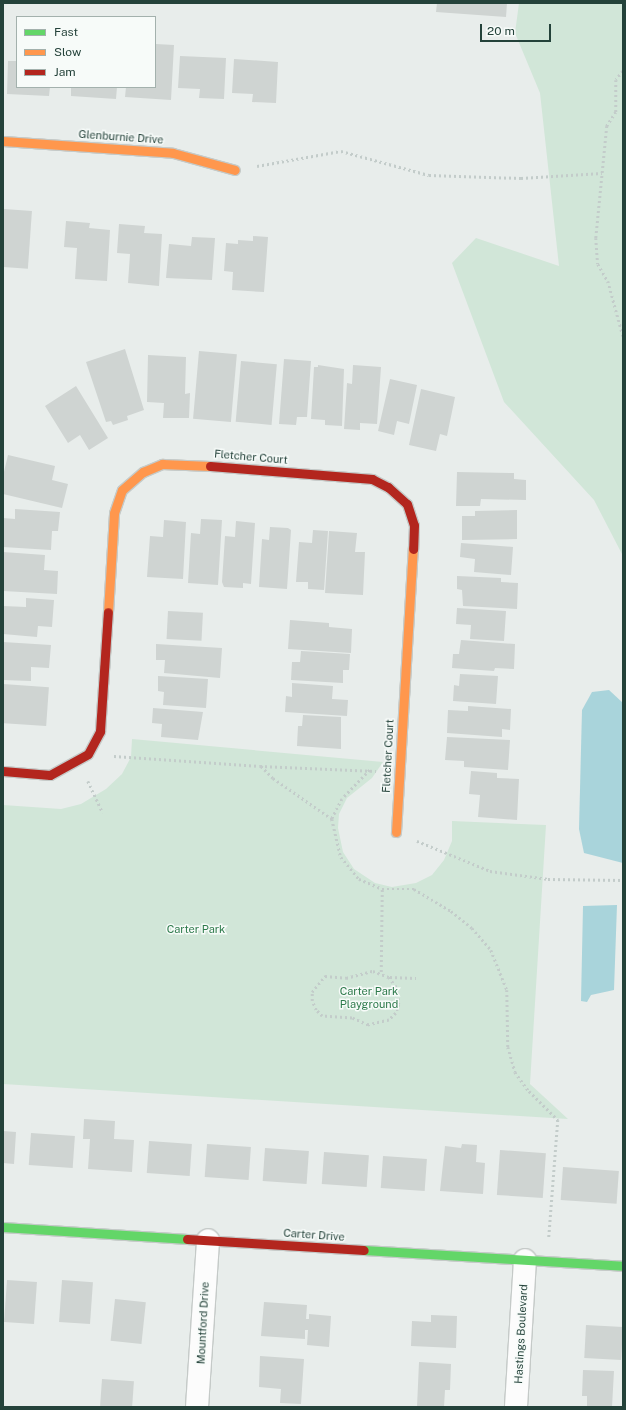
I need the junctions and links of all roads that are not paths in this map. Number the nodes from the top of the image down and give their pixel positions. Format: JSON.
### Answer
{"nodes":[{"id":1,"x":3,"y":141,"type":"edge"},
{"id":2,"x":235,"y":170,"type":"road end"},
{"id":3,"x":3,"y":771,"type":"edge"},
{"id":4,"x":396,"y":832,"type":"road end"},
{"id":5,"x":3,"y":1227,"type":"edge"},
{"id":6,"x":208,"y":1240,"type":"junction"},
{"id":7,"x":525,"y":1260,"type":"junction"},
{"id":8,"x":623,"y":1266,"type":"edge"},
{"id":9,"x":198,"y":1407,"type":"edge"},
{"id":10,"x":516,"y":1407,"type":"edge"}],
"edges":[{"from":1,"to":2,"type":"street","name":"Glenburnie Drive"},
{"from":3,"to":4,"type":"street","name":"Fletcher Court"},
{"from":5,"to":6,"type":"street","name":"Carter Drive"},
{"from":6,"to":7,"type":"street","name":"Carter Drive"},
{"from":6,"to":9,"type":"street","name":"Mountford Drive"},
{"from":7,"to":8,"type":"street","name":"Carter Drive"},
{"from":7,"to":10,"type":"street","name":"Hastings Boulevard"}]}
